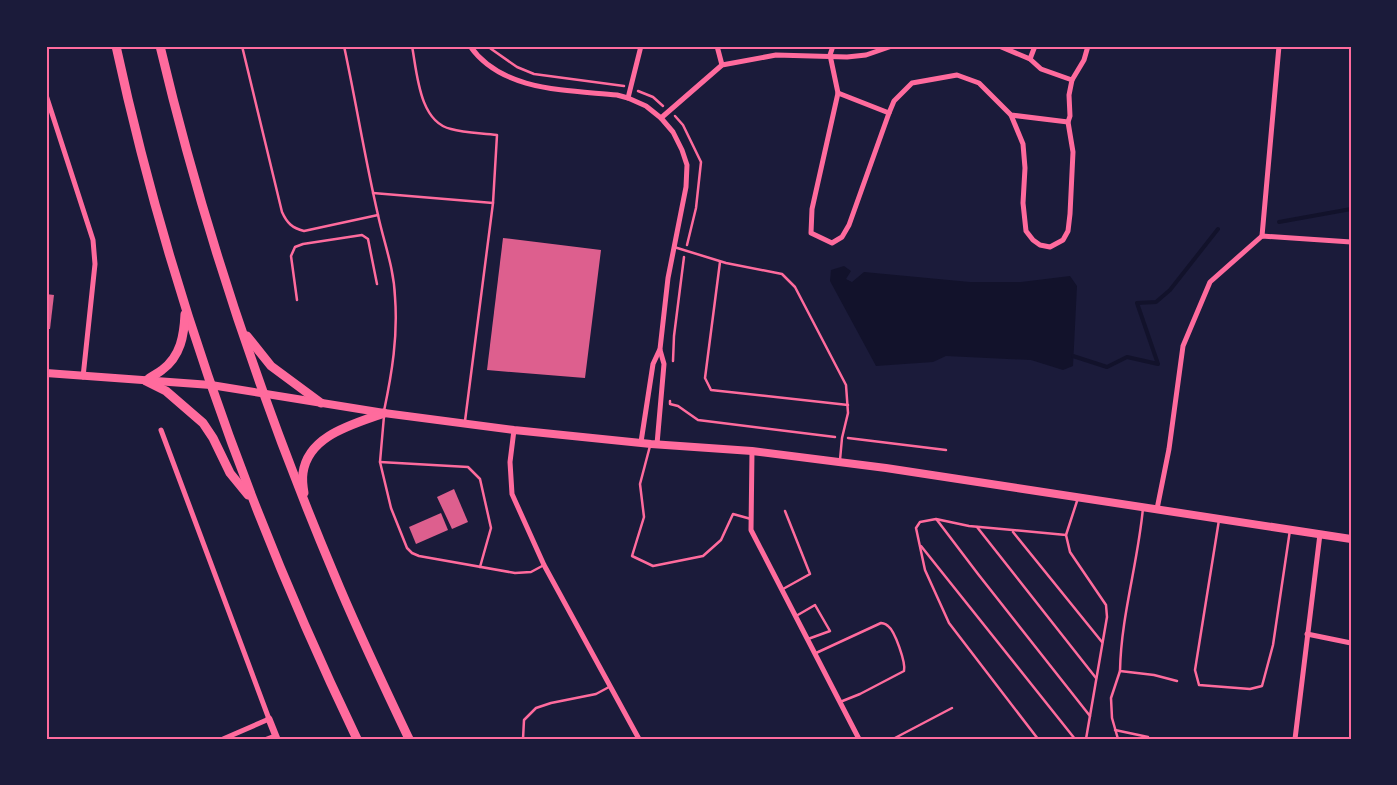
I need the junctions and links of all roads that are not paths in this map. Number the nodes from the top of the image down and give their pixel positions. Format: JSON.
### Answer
{"nodes":[{"id":1,"x":116,"y":46,"type":"edge"},
{"id":2,"x":160,"y":46,"type":"edge"},
{"id":3,"x":242,"y":46,"type":"edge"},
{"id":4,"x":344,"y":46,"type":"edge"},
{"id":5,"x":412,"y":46,"type":"edge"},
{"id":6,"x":470,"y":46,"type":"edge"},
{"id":7,"x":641,"y":46,"type":"edge"},
{"id":8,"x":717,"y":46,"type":"edge"},
{"id":9,"x":833,"y":46,"type":"edge"},
{"id":10,"x":892,"y":46,"type":"edge"},
{"id":11,"x":998,"y":46,"type":"edge"},
{"id":12,"x":1035,"y":46,"type":"edge"},
{"id":13,"x":1088,"y":46,"type":"edge"},
{"id":14,"x":1279,"y":46,"type":"edge"},
{"id":15,"x":886,"y":47,"type":"edge"},
{"id":16,"x":830,"y":55,"type":"junction"},
{"id":17,"x":1030,"y":59,"type":"junction"},
{"id":18,"x":722,"y":65,"type":"junction"},
{"id":19,"x":1072,"y":80,"type":"junction"},
{"id":20,"x":838,"y":93,"type":"junction"},
{"id":21,"x":47,"y":98,"type":"edge"},
{"id":22,"x":628,"y":98,"type":"junction"},
{"id":23,"x":889,"y":113,"type":"junction"},
{"id":24,"x":1011,"y":115,"type":"junction"},
{"id":25,"x":661,"y":118,"type":"junction"},
{"id":26,"x":1068,"y":122,"type":"junction"},
{"id":27,"x":373,"y":193,"type":"junction"},
{"id":28,"x":493,"y":203,"type":"junction"},
{"id":29,"x":378,"y":215,"type":"junction"},
{"id":30,"x":1262,"y":236,"type":"junction"},
{"id":31,"x":1351,"y":242,"type":"edge"},
{"id":32,"x":674,"y":248,"type":"junction"},
{"id":33,"x":720,"y":262,"type":"junction"},
{"id":34,"x":377,"y":284,"type":"dead end"},
{"id":35,"x":297,"y":300,"type":"dead end"},
{"id":36,"x":186,"y":310,"type":"junction"},
{"id":37,"x":241,"y":328,"type":"junction"},
{"id":38,"x":660,"y":349,"type":"junction"},
{"id":39,"x":46,"y":373,"type":"edge"},
{"id":40,"x":83,"y":377,"type":"junction"},
{"id":41,"x":146,"y":381,"type":"junction"},
{"id":42,"x":211,"y":385,"type":"junction"},
{"id":43,"x":263,"y":394,"type":"junction"},
{"id":44,"x":321,"y":403,"type":"junction"},
{"id":45,"x":848,"y":405,"type":"junction"},
{"id":46,"x":384,"y":413,"type":"junction"},
{"id":47,"x":465,"y":423,"type":"junction"},
{"id":48,"x":161,"y":430,"type":"dead end"},
{"id":49,"x":514,"y":430,"type":"junction"},
{"id":50,"x":641,"y":442,"type":"junction"},
{"id":51,"x":654,"y":444,"type":"junction"},
{"id":52,"x":752,"y":451,"type":"junction"},
{"id":53,"x":380,"y":462,"type":"junction"},
{"id":54,"x":840,"y":462,"type":"junction"},
{"id":55,"x":1079,"y":497,"type":"junction"},
{"id":56,"x":253,"y":501,"type":"junction"},
{"id":57,"x":305,"y":503,"type":"junction"},
{"id":58,"x":1143,"y":507,"type":"junction"},
{"id":59,"x":1157,"y":509,"type":"junction"},
{"id":60,"x":785,"y":511,"type":"dead end"},
{"id":61,"x":1219,"y":518,"type":"junction"},
{"id":62,"x":751,"y":519,"type":"junction"},
{"id":63,"x":936,"y":519,"type":"junction"},
{"id":64,"x":977,"y":527,"type":"junction"},
{"id":65,"x":1290,"y":529,"type":"junction"},
{"id":66,"x":1012,"y":530,"type":"junction"},
{"id":67,"x":1320,"y":534,"type":"junction"},
{"id":68,"x":1066,"y":535,"type":"junction"},
{"id":69,"x":1351,"y":539,"type":"edge"},
{"id":70,"x":920,"y":545,"type":"junction"},
{"id":71,"x":544,"y":565,"type":"junction"},
{"id":72,"x":480,"y":567,"type":"junction"},
{"id":73,"x":782,"y":590,"type":"junction"},
{"id":74,"x":795,"y":616,"type":"junction"},
{"id":75,"x":1307,"y":634,"type":"junction"},
{"id":76,"x":807,"y":639,"type":"junction"},
{"id":77,"x":1102,"y":643,"type":"junction"},
{"id":78,"x":1351,"y":643,"type":"edge"},
{"id":79,"x":815,"y":654,"type":"junction"},
{"id":80,"x":1120,"y":671,"type":"junction"},
{"id":81,"x":1096,"y":678,"type":"junction"},
{"id":82,"x":1177,"y":681,"type":"dead end"},
{"id":83,"x":610,"y":686,"type":"junction"},
{"id":84,"x":840,"y":702,"type":"junction"},
{"id":85,"x":952,"y":708,"type":"dead end"},
{"id":86,"x":1090,"y":716,"type":"junction"},
{"id":87,"x":269,"y":719,"type":"junction"},
{"id":88,"x":1115,"y":730,"type":"junction"},
{"id":89,"x":276,"y":737,"type":"edge"},
{"id":90,"x":223,"y":739,"type":"edge"},
{"id":91,"x":267,"y":739,"type":"edge"},
{"id":92,"x":357,"y":739,"type":"edge"},
{"id":93,"x":410,"y":739,"type":"edge"},
{"id":94,"x":523,"y":739,"type":"edge"},
{"id":95,"x":639,"y":739,"type":"edge"},
{"id":96,"x":859,"y":739,"type":"edge"},
{"id":97,"x":893,"y":739,"type":"edge"},
{"id":98,"x":1038,"y":739,"type":"edge"},
{"id":99,"x":1075,"y":739,"type":"edge"},
{"id":100,"x":1086,"y":739,"type":"edge"},
{"id":101,"x":1118,"y":739,"type":"edge"},
{"id":102,"x":1149,"y":739,"type":"edge"},
{"id":103,"x":1295,"y":739,"type":"edge"}],
"edges":[{"from":1,"to":36,"type":"highway"},
{"from":2,"to":37,"type":"highway"},
{"from":3,"to":29,"type":"lane"},
{"from":4,"to":27,"type":"lane"},
{"from":5,"to":28,"type":"lane"},
{"from":6,"to":22,"type":"street"},
{"from":7,"to":22,"type":"street"},
{"from":8,"to":18,"type":"street"},
{"from":9,"to":16,"type":"street"},
{"from":10,"to":15,"type":"street"},
{"from":11,"to":17,"type":"street"},
{"from":12,"to":17,"type":"street"},
{"from":13,"to":19,"type":"street"},
{"from":14,"to":30,"type":"street"},
{"from":15,"to":16,"type":"street"},
{"from":16,"to":18,"type":"street"},
{"from":16,"to":20,"type":"street"},
{"from":17,"to":19,"type":"street"},
{"from":18,"to":25,"type":"street"},
{"from":19,"to":26,"type":"street"},
{"from":20,"to":23,"type":"street"},
{"from":20,"to":23,"type":"street"},
{"from":21,"to":40,"type":"street"},
{"from":22,"to":25,"type":"street"},
{"from":23,"to":24,"type":"street"},
{"from":24,"to":26,"type":"street"},
{"from":24,"to":26,"type":"street"},
{"from":25,"to":32,"type":"street"},
{"from":27,"to":28,"type":"lane"},
{"from":27,"to":29,"type":"lane"},
{"from":28,"to":47,"type":"lane"},
{"from":29,"to":46,"type":"lane"},
{"from":30,"to":31,"type":"street"},
{"from":30,"to":59,"type":"street"},
{"from":32,"to":33,"type":"lane"},
{"from":32,"to":38,"type":"street"},
{"from":33,"to":45,"type":"lane"},
{"from":33,"to":45,"type":"lane"},
{"from":34,"to":35,"type":"lane"},
{"from":36,"to":41,"type":"highway"},
{"from":36,"to":42,"type":"highway"},
{"from":37,"to":43,"type":"highway"},
{"from":37,"to":44,"type":"highway"},
{"from":38,"to":50,"type":"street"},
{"from":38,"to":51,"type":"street"},
{"from":39,"to":40,"type":"main road"},
{"from":40,"to":41,"type":"main road"},
{"from":41,"to":42,"type":"main road"},
{"from":41,"to":56,"type":"highway"},
{"from":42,"to":43,"type":"main road"},
{"from":42,"to":56,"type":"highway"},
{"from":43,"to":44,"type":"main road"},
{"from":43,"to":57,"type":"highway"},
{"from":44,"to":46,"type":"main road"},
{"from":45,"to":54,"type":"lane"},
{"from":46,"to":47,"type":"main road"},
{"from":46,"to":53,"type":"lane"},
{"from":46,"to":57,"type":"highway"},
{"from":47,"to":49,"type":"main road"},
{"from":48,"to":87,"type":"street"},
{"from":49,"to":50,"type":"main road"},
{"from":49,"to":71,"type":"street"},
{"from":50,"to":51,"type":"main road"},
{"from":51,"to":52,"type":"main road"},
{"from":51,"to":62,"type":"lane"},
{"from":52,"to":54,"type":"main road"},
{"from":52,"to":62,"type":"street"},
{"from":53,"to":72,"type":"lane"},
{"from":53,"to":72,"type":"lane"},
{"from":54,"to":55,"type":"main road"},
{"from":55,"to":58,"type":"main road"},
{"from":55,"to":68,"type":"lane"},
{"from":56,"to":92,"type":"highway"},
{"from":57,"to":93,"type":"highway"},
{"from":58,"to":59,"type":"main road"},
{"from":58,"to":80,"type":"lane"},
{"from":59,"to":61,"type":"main road"},
{"from":60,"to":73,"type":"lane"},
{"from":61,"to":65,"type":"main road"},
{"from":61,"to":65,"type":"lane"},
{"from":62,"to":73,"type":"street"},
{"from":63,"to":64,"type":"lane"},
{"from":63,"to":70,"type":"lane"},
{"from":63,"to":86,"type":"lane"},
{"from":64,"to":66,"type":"lane"},
{"from":64,"to":81,"type":"lane"},
{"from":65,"to":67,"type":"main road"},
{"from":66,"to":68,"type":"lane"},
{"from":66,"to":77,"type":"lane"},
{"from":67,"to":69,"type":"main road"},
{"from":67,"to":75,"type":"street"},
{"from":68,"to":77,"type":"lane"},
{"from":70,"to":98,"type":"lane"},
{"from":70,"to":99,"type":"lane"},
{"from":71,"to":72,"type":"lane"},
{"from":71,"to":83,"type":"street"},
{"from":73,"to":74,"type":"street"},
{"from":74,"to":76,"type":"street"},
{"from":74,"to":76,"type":"lane"},
{"from":75,"to":78,"type":"street"},
{"from":75,"to":103,"type":"street"},
{"from":76,"to":79,"type":"street"},
{"from":77,"to":81,"type":"lane"},
{"from":79,"to":84,"type":"street"},
{"from":79,"to":84,"type":"lane"},
{"from":80,"to":82,"type":"lane"},
{"from":80,"to":88,"type":"lane"},
{"from":81,"to":86,"type":"lane"},
{"from":83,"to":94,"type":"lane"},
{"from":83,"to":95,"type":"street"},
{"from":84,"to":96,"type":"street"},
{"from":85,"to":97,"type":"lane"},
{"from":86,"to":100,"type":"lane"},
{"from":87,"to":89,"type":"street"},
{"from":87,"to":90,"type":"street"},
{"from":88,"to":101,"type":"lane"},
{"from":88,"to":102,"type":"lane"},
{"from":89,"to":91,"type":"street"}]}
